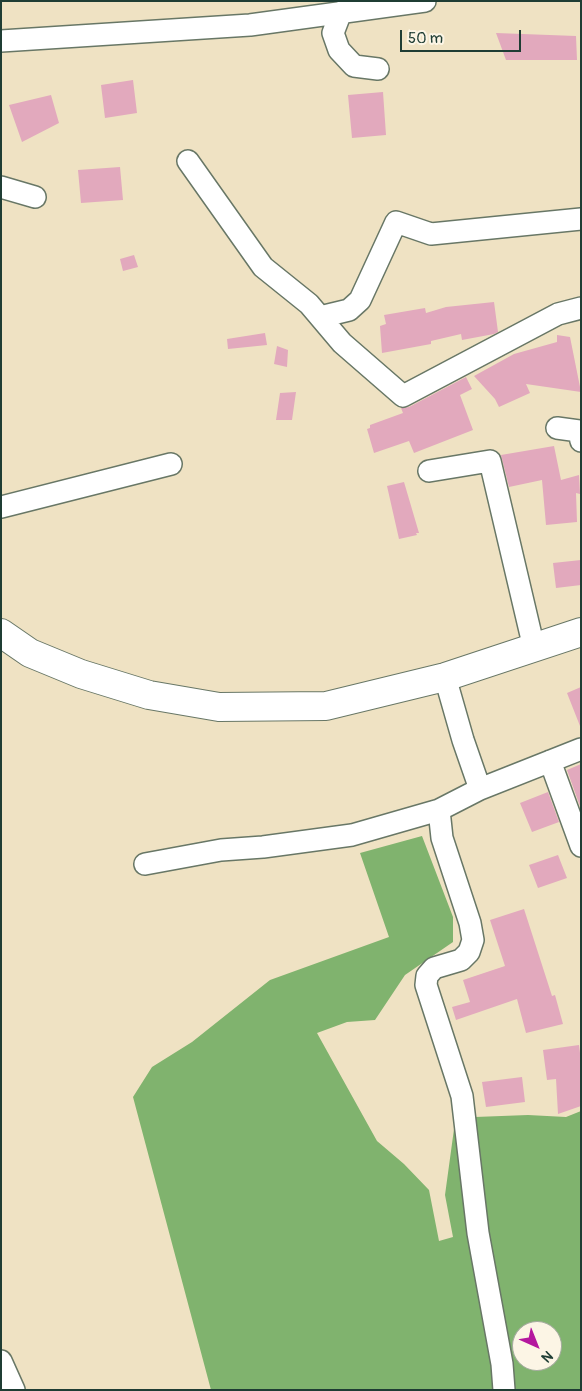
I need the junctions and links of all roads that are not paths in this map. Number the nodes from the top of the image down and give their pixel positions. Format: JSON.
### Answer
{"nodes":[{"id":1,"x":424,"y":1,"type":"edge"},
{"id":2,"x":341,"y":12,"type":"junction"},
{"id":3,"x":1,"y":41,"type":"edge"},
{"id":4,"x":378,"y":69,"type":"dead end"},
{"id":5,"x":188,"y":161,"type":"dead end"},
{"id":6,"x":1,"y":187,"type":"edge"},
{"id":7,"x":35,"y":196,"type":"dead end"},
{"id":8,"x":581,"y":219,"type":"edge"},
{"id":9,"x":581,"y":308,"type":"edge"},
{"id":10,"x":320,"y":317,"type":"junction"},
{"id":11,"x":557,"y":428,"type":"dead end"},
{"id":12,"x":581,"y":441,"type":"edge"},
{"id":13,"x":171,"y":464,"type":"dead end"},
{"id":14,"x":429,"y":471,"type":"dead end"},
{"id":15,"x":1,"y":507,"type":"edge"},
{"id":16,"x":581,"y":632,"type":"edge"},
{"id":17,"x":1,"y":633,"type":"edge"},
{"id":18,"x":534,"y":648,"type":"junction"},
{"id":19,"x":445,"y":677,"type":"junction"},
{"id":20,"x":581,"y":748,"type":"edge"},
{"id":21,"x":550,"y":761,"type":"junction"},
{"id":22,"x":480,"y":789,"type":"junction"},
{"id":23,"x":439,"y":810,"type":"junction"},
{"id":24,"x":581,"y":846,"type":"edge"},
{"id":25,"x":145,"y":864,"type":"dead end"},
{"id":26,"x":1,"y":1361,"type":"edge"},
{"id":27,"x":14,"y":1390,"type":"edge"},
{"id":28,"x":504,"y":1390,"type":"edge"}],
"edges":[{"from":1,"to":2,"type":"street"},
{"from":2,"to":3,"type":"street"},
{"from":2,"to":4,"type":"street"},
{"from":5,"to":10,"type":"street"},
{"from":6,"to":7,"type":"street"},
{"from":8,"to":10,"type":"street"},
{"from":9,"to":10,"type":"street"},
{"from":11,"to":12,"type":"street"},
{"from":13,"to":15,"type":"street"},
{"from":14,"to":18,"type":"street"},
{"from":16,"to":18,"type":"main road"},
{"from":17,"to":19,"type":"main road"},
{"from":18,"to":19,"type":"main road"},
{"from":19,"to":22,"type":"street"},
{"from":20,"to":21,"type":"street"},
{"from":21,"to":22,"type":"street"},
{"from":21,"to":24,"type":"street"},
{"from":22,"to":23,"type":"street"},
{"from":23,"to":25,"type":"street"},
{"from":23,"to":28,"type":"street"},
{"from":26,"to":27,"type":"street"}]}
